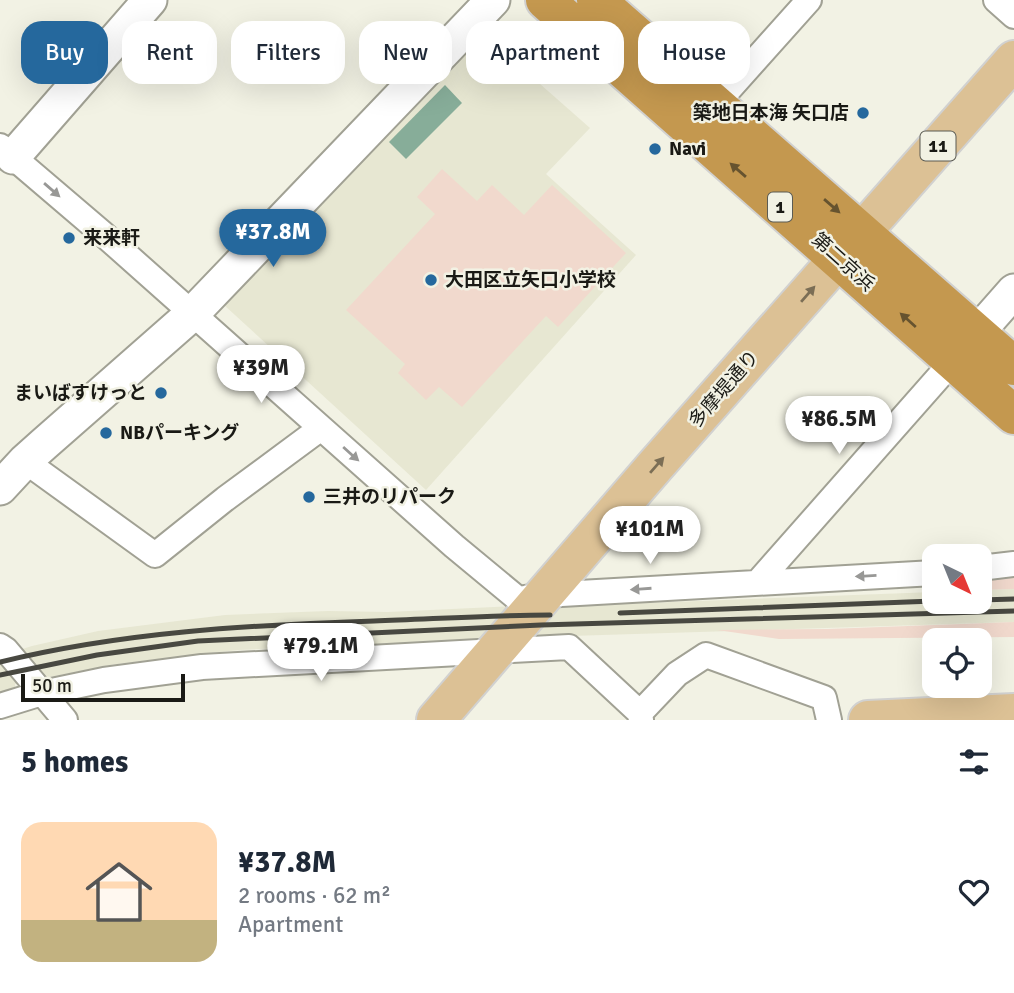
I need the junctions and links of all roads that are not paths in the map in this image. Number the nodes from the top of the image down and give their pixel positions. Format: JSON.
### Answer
{"nodes":[{"id":1,"x":150,"y":0,"type":"edge"},
{"id":2,"x":493,"y":0,"type":"edge"},
{"id":3,"x":545,"y":0,"type":"edge"},
{"id":4,"x":596,"y":0,"type":"edge"},
{"id":5,"x":809,"y":0,"type":"edge"},
{"id":6,"x":996,"y":0,"type":"edge"},
{"id":7,"x":1014,"y":16,"type":"edge"},
{"id":8,"x":1014,"y":60,"type":"edge"},
{"id":9,"x":716,"y":104,"type":"junction"},
{"id":10,"x":4,"y":158,"type":"edge"},
{"id":11,"x":851,"y":246,"type":"junction"},
{"id":12,"x":1014,"y":291,"type":"edge"},
{"id":13,"x":192,"y":314,"type":"junction"},
{"id":14,"x":965,"y":347,"type":"junction"},
{"id":15,"x":1014,"y":366,"type":"edge"},
{"id":16,"x":1014,"y":415,"type":"edge"},
{"id":17,"x":321,"y":428,"type":"junction"},
{"id":18,"x":25,"y":461,"type":"junction"},
{"id":19,"x":0,"y":488,"type":"edge"},
{"id":20,"x":1014,"y":564,"type":"edge"},
{"id":21,"x":992,"y":567,"type":"edge"},
{"id":22,"x":922,"y":574,"type":"edge"},
{"id":23,"x":758,"y":582,"type":"junction"},
{"id":24,"x":544,"y":595,"type":"junction"},
{"id":25,"x":0,"y":646,"type":"edge"},
{"id":26,"x":495,"y":651,"type":"junction"},
{"id":27,"x":42,"y":693,"type":"junction"},
{"id":28,"x":0,"y":706,"type":"edge"},
{"id":29,"x":1014,"y":713,"type":"edge"},
{"id":30,"x":640,"y":716,"type":"edge"},
{"id":31,"x":65,"y":720,"type":"edge"},
{"id":32,"x":436,"y":720,"type":"edge"},
{"id":33,"x":830,"y":720,"type":"edge"},
{"id":34,"x":868,"y":720,"type":"edge"}],
"edges":[{"from":1,"to":10,"type":"street"},
{"from":2,"to":13,"type":"street"},
{"from":11,"to":3,"type":"highway","name":"第二京浜","number":"1","one_way":true},
{"from":4,"to":9,"type":"highway","name":"第二京浜","number":"1"},
{"from":5,"to":9,"type":"street"},
{"from":6,"to":7,"type":"street"},
{"from":8,"to":11,"type":"main road","name":"多摩堤通り","number":"11"},
{"from":9,"to":11,"type":"highway","name":"第二京浜","number":"1","one_way":true},
{"from":10,"to":13,"type":"street","one_way":true},
{"from":11,"to":14,"type":"highway","name":"第二京浜","number":"1"},
{"from":24,"to":11,"type":"main road","name":"多摩堤通り","number":"11","one_way":true},
{"from":12,"to":14,"type":"street"},
{"from":13,"to":17,"type":"street"},
{"from":13,"to":18,"type":"street"},
{"from":14,"to":15,"type":"highway","name":"第二京浜","number":"1"},
{"from":14,"to":16,"type":"highway","name":"第二京浜","number":"1"},
{"from":14,"to":23,"type":"street"},
{"from":17,"to":18,"type":"street"},
{"from":17,"to":24,"type":"street","one_way":true},
{"from":18,"to":19,"type":"street"},
{"from":20,"to":21,"type":"street"},
{"from":22,"to":23,"type":"street","one_way":true},
{"from":23,"to":24,"type":"street","one_way":true},
{"from":24,"to":26,"type":"main road","name":"多摩堤通り","number":"11"},
{"from":25,"to":27,"type":"street"},
{"from":26,"to":27,"type":"street"},
{"from":26,"to":30,"type":"street"},
{"from":26,"to":32,"type":"main road","name":"多摩堤通り","number":"11"},
{"from":27,"to":28,"type":"street"},
{"from":27,"to":31,"type":"street"},
{"from":29,"to":34,"type":"main road"},
{"from":30,"to":33,"type":"street"}]}
